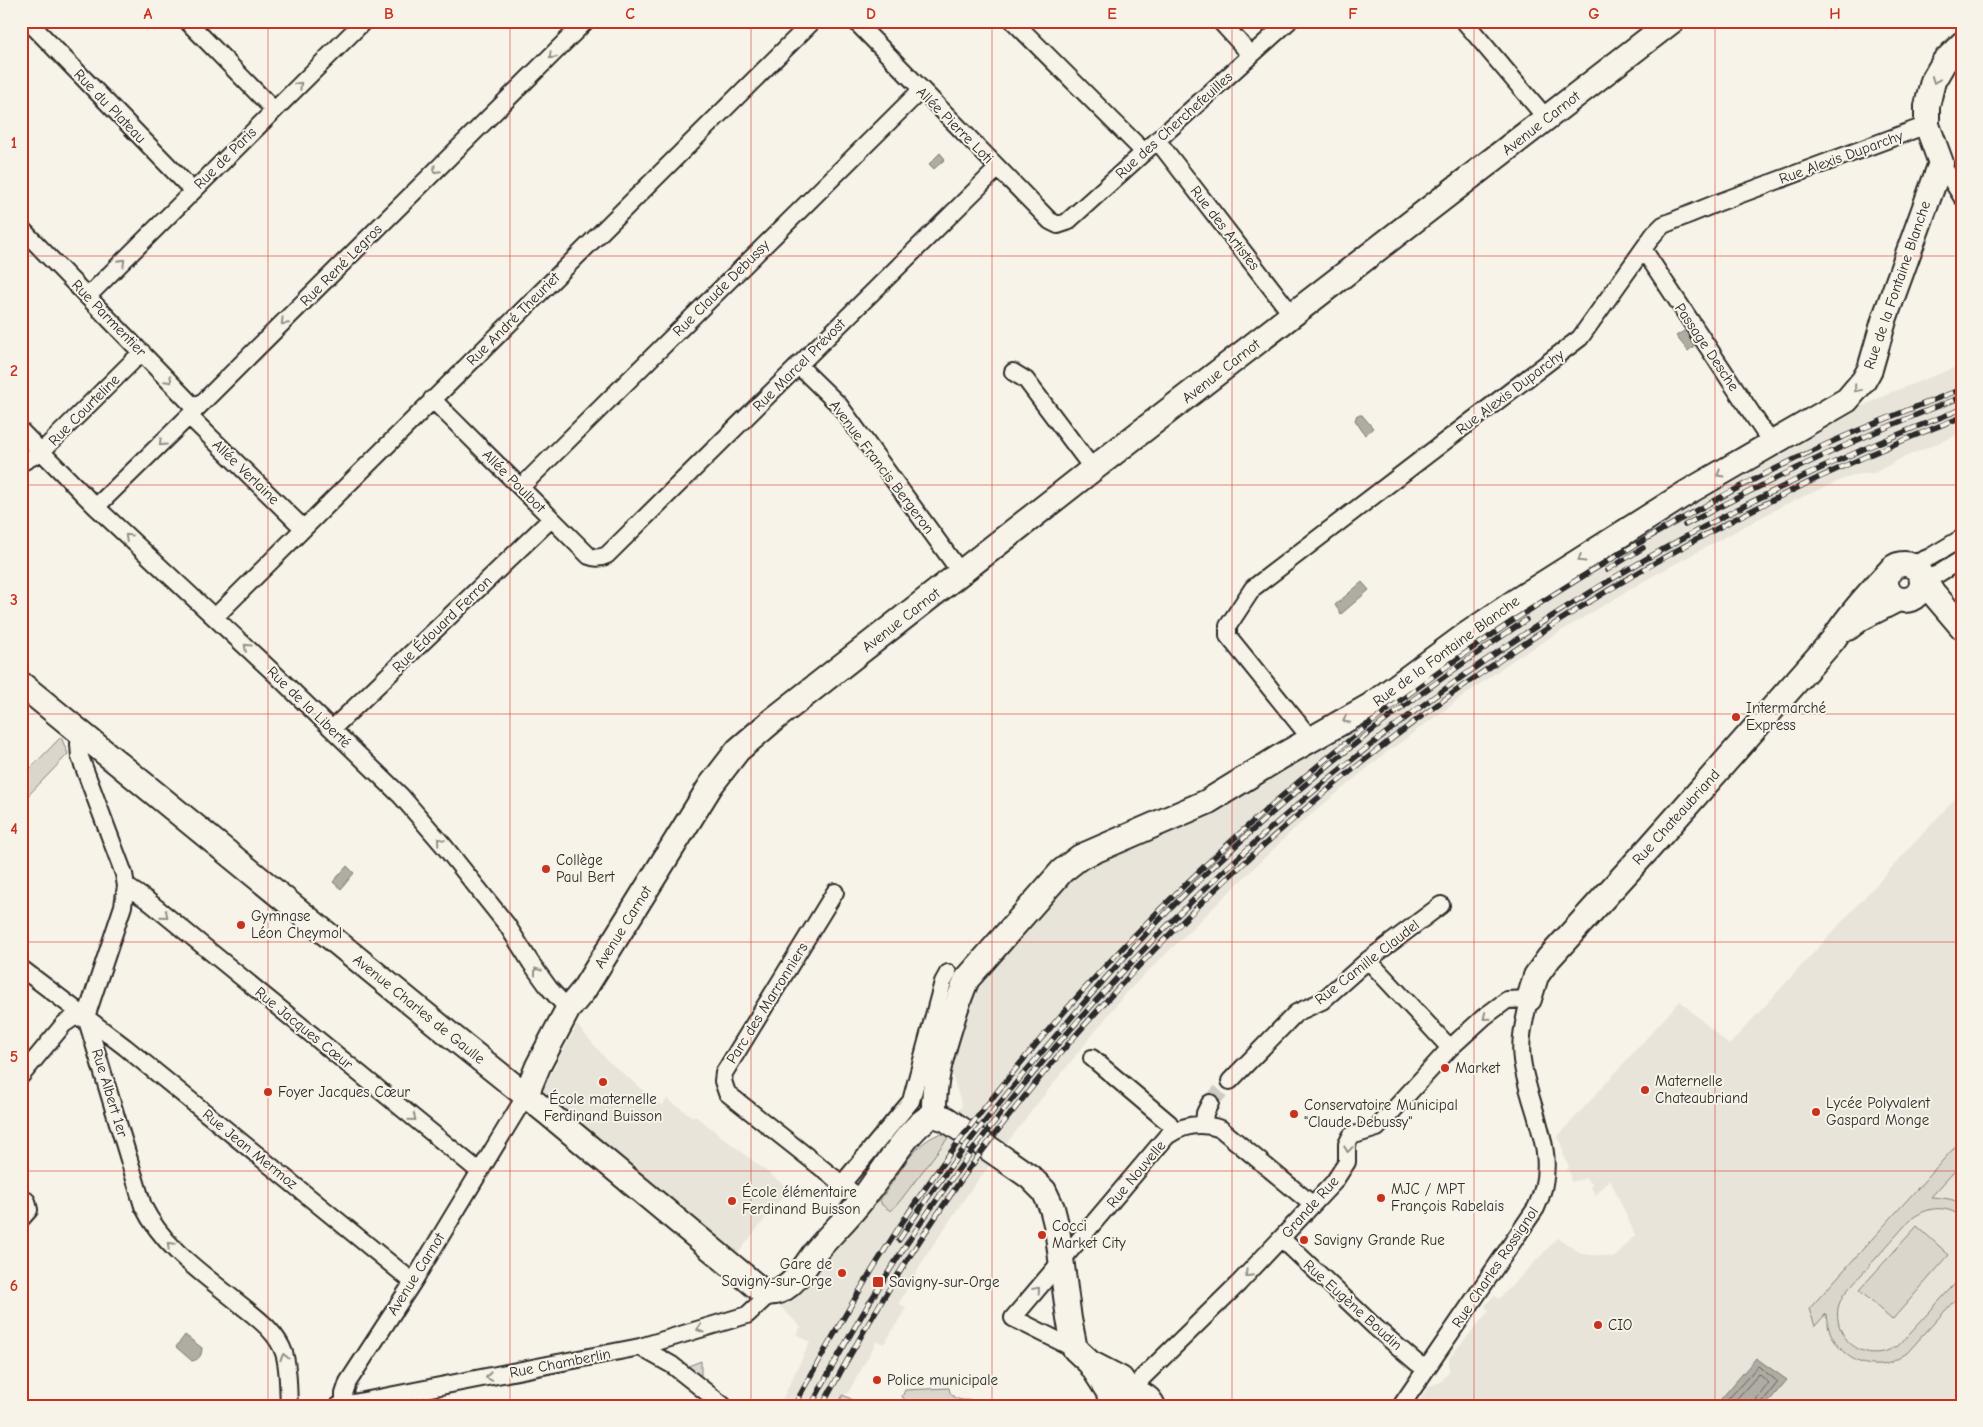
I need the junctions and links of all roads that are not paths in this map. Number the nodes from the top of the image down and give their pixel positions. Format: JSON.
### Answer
{"nodes":[{"id":1,"x":28,"y":21,"type":"edge"},
{"id":2,"x":186,"y":21,"type":"edge"},
{"id":3,"x":364,"y":21,"type":"edge"},
{"id":4,"x":586,"y":21,"type":"edge"},
{"id":5,"x":813,"y":21,"type":"edge"},
{"id":6,"x":855,"y":21,"type":"edge"},
{"id":7,"x":1013,"y":21,"type":"edge"},
{"id":8,"x":1220,"y":21,"type":"edge"},
{"id":9,"x":1288,"y":21,"type":"edge"},
{"id":10,"x":1464,"y":21,"type":"edge"},
{"id":11,"x":1672,"y":21,"type":"edge"},
{"id":12,"x":1962,"y":44,"type":"edge"},
{"id":13,"x":1251,"y":55,"type":"junction"},
{"id":14,"x":920,"y":90,"type":"junction"},
{"id":15,"x":274,"y":110,"type":"junction"},
{"id":16,"x":1547,"y":119,"type":"junction"},
{"id":17,"x":1927,"y":125,"type":"junction"},
{"id":18,"x":1157,"y":140,"type":"junction"},
{"id":19,"x":1144,"y":152,"type":"junction"},
{"id":20,"x":1941,"y":163,"type":"junction"},
{"id":21,"x":998,"y":168,"type":"junction"},
{"id":22,"x":193,"y":190,"type":"junction"},
{"id":23,"x":1962,"y":197,"type":"edge"},
{"id":24,"x":1058,"y":225,"type":"joint"},
{"id":25,"x":21,"y":228,"type":"edge"},
{"id":26,"x":1643,"y":249,"type":"junction"},
{"id":27,"x":88,"y":296,"type":"junction"},
{"id":28,"x":1293,"y":316,"type":"junction"},
{"id":29,"x":142,"y":352,"type":"junction"},
{"id":30,"x":798,"y":366,"type":"junction"},
{"id":31,"x":1013,"y":372,"type":"dead end"},
{"id":32,"x":432,"y":399,"type":"junction"},
{"id":33,"x":193,"y":412,"type":"junction"},
{"id":34,"x":21,"y":431,"type":"edge"},
{"id":35,"x":1772,"y":444,"type":"junction"},
{"id":36,"x":41,"y":452,"type":"junction"},
{"id":37,"x":21,"y":463,"type":"edge"},
{"id":38,"x":1093,"y":469,"type":"junction"},
{"id":39,"x":521,"y":487,"type":"junction"},
{"id":40,"x":96,"y":507,"type":"junction"},
{"id":41,"x":551,"y":519,"type":"junction"},
{"id":42,"x":303,"y":528,"type":"junction"},
{"id":43,"x":1957,"y":542,"type":"edge"},
{"id":44,"x":598,"y":558,"type":"joint"},
{"id":45,"x":1962,"y":559,"type":"edge"},
{"id":46,"x":961,"y":573,"type":"junction"},
{"id":47,"x":1888,"y":573,"type":"junction"},
{"id":48,"x":1916,"y":573,"type":"junction"},
{"id":49,"x":1903,"y":599,"type":"junction"},
{"id":50,"x":214,"y":617,"type":"junction"},
{"id":51,"x":1962,"y":628,"type":"edge"},
{"id":52,"x":1833,"y":640,"type":"junction"},
{"id":53,"x":21,"y":684,"type":"edge"},
{"id":54,"x":332,"y":729,"type":"junction"},
{"id":55,"x":84,"y":735,"type":"junction"},
{"id":56,"x":1312,"y":739,"type":"junction"},
{"id":57,"x":126,"y":886,"type":"junction"},
{"id":58,"x":835,"y":892,"type":"dead end"},
{"id":59,"x":1441,"y":905,"type":"dead end"},
{"id":60,"x":1368,"y":960,"type":"junction"},
{"id":61,"x":21,"y":968,"type":"edge"},
{"id":62,"x":948,"y":973,"type":"dead end"},
{"id":63,"x":1529,"y":999,"type":"junction"},
{"id":64,"x":568,"y":1009,"type":"junction"},
{"id":65,"x":86,"y":1017,"type":"junction"},
{"id":66,"x":1450,"y":1048,"type":"junction"},
{"id":67,"x":1092,"y":1058,"type":"dead end"},
{"id":68,"x":21,"y":1076,"type":"edge"},
{"id":69,"x":1230,"y":1082,"type":"tunnel mouth"},
{"id":70,"x":526,"y":1095,"type":"junction"},
{"id":71,"x":1210,"y":1103,"type":"tunnel mouth"},
{"id":72,"x":934,"y":1115,"type":"junction"},
{"id":73,"x":1204,"y":1124,"type":"junction"},
{"id":74,"x":1174,"y":1131,"type":"junction"},
{"id":75,"x":480,"y":1172,"type":"junction"},
{"id":76,"x":842,"y":1184,"type":"junction"},
{"id":77,"x":21,"y":1198,"type":"edge"},
{"id":78,"x":862,"y":1200,"type":"junction"},
{"id":79,"x":1308,"y":1201,"type":"dead end"},
{"id":80,"x":21,"y":1219,"type":"edge"},
{"id":81,"x":1282,"y":1239,"type":"junction"},
{"id":82,"x":814,"y":1254,"type":"junction"},
{"id":83,"x":1061,"y":1262,"type":"junction"},
{"id":84,"x":412,"y":1282,"type":"junction"},
{"id":85,"x":772,"y":1286,"type":"junction"},
{"id":86,"x":640,"y":1347,"type":"junction"},
{"id":87,"x":1082,"y":1356,"type":"junction"},
{"id":88,"x":1428,"y":1368,"type":"junction"},
{"id":89,"x":1130,"y":1401,"type":"edge"},
{"id":90,"x":341,"y":1405,"type":"edge"},
{"id":91,"x":289,"y":1406,"type":"edge"},
{"id":92,"x":724,"y":1406,"type":"edge"},
{"id":93,"x":1401,"y":1406,"type":"edge"}],
"edges":[{"from":1,"to":22,"type":"street","name":"Rue du Plateau"},
{"from":2,"to":15,"type":"street"},
{"from":15,"to":3,"type":"street","name":"Rue de Paris","one_way":true},
{"from":4,"to":33,"type":"street","name":"Rue René Legros","one_way":true},
{"from":5,"to":32,"type":"street","name":"Rue André Theuriet"},
{"from":6,"to":14,"type":"street","name":"Allée Pierre Loti"},
{"from":7,"to":19,"type":"street"},
{"from":8,"to":13,"type":"street"},
{"from":9,"to":13,"type":"street","name":"Rue des Cherchefeuilles"},
{"from":10,"to":16,"type":"street"},
{"from":11,"to":16,"type":"street","name":"Avenue Carnot"},
{"from":12,"to":17,"type":"street","one_way":true},
{"from":13,"to":18,"type":"street","name":"Rue des Cherchefeuilles"},
{"from":14,"to":21,"type":"street","name":"Allée Pierre Loti"},
{"from":14,"to":39,"type":"street","name":"Rue Claude Debussy"},
{"from":15,"to":22,"type":"street","name":"Rue de Paris"},
{"from":16,"to":28,"type":"street","name":"Avenue Carnot"},
{"from":17,"to":20,"type":"street"},
{"from":17,"to":26,"type":"street","name":"Rue Alexis Duparchy"},
{"from":18,"to":19,"type":"street","name":"Rue des Cherchefeuilles"},
{"from":18,"to":28,"type":"street","name":"Rue des Artistes"},
{"from":19,"to":24,"type":"street","name":"Rue des Cherchefeuilles"},
{"from":20,"to":23,"type":"street"},
{"from":20,"to":35,"type":"street","name":"Rue de la Fontaine Blanche","one_way":true},
{"from":21,"to":24,"type":"street","name":"Allée Pierre Loti"},
{"from":21,"to":30,"type":"street","name":"Rue Marcel Prévost"},
{"from":27,"to":22,"type":"street","name":"Rue de Paris","one_way":true},
{"from":25,"to":27,"type":"street","name":"Rue Parmentier"},
{"from":26,"to":35,"type":"street","name":"Passage Desche"},
{"from":26,"to":56,"type":"street","name":"Rue Alexis Duparchy"},
{"from":27,"to":29,"type":"street","name":"Rue Parmentier"},
{"from":28,"to":38,"type":"street","name":"Avenue Carnot"},
{"from":29,"to":33,"type":"street","name":"Rue Parmentier","one_way":true},
{"from":29,"to":36,"type":"street","name":"Rue Courteline"},
{"from":30,"to":44,"type":"street","name":"Rue Marcel Prévost"},
{"from":30,"to":46,"type":"street","name":"Avenue Francis Bergeron"},
{"from":31,"to":38,"type":"street"},
{"from":32,"to":39,"type":"street","name":"Allée Poulbot"},
{"from":32,"to":42,"type":"street","name":"Rue André Theuriet"},
{"from":33,"to":40,"type":"street","name":"Rue René Legros","one_way":true},
{"from":33,"to":42,"type":"street","name":"Allée Verlaine"},
{"from":34,"to":36,"type":"street","name":"Rue de la Liberté"},
{"from":35,"to":56,"type":"street","name":"Rue de la Fontaine Blanche","one_way":true},
{"from":36,"to":37,"type":"street","name":"Rue Courteline"},
{"from":36,"to":40,"type":"street","name":"Rue de la Liberté"},
{"from":38,"to":46,"type":"street","name":"Avenue Carnot"},
{"from":39,"to":41,"type":"street","name":"Allée Poulbot"},
{"from":50,"to":40,"type":"street","name":"Rue de la Liberté","one_way":true},
{"from":41,"to":44,"type":"street","name":"Allée Poulbot"},
{"from":41,"to":54,"type":"street","name":"Rue Édouard Ferron"},
{"from":42,"to":50,"type":"street","name":"Rue André Theuriet"},
{"from":43,"to":48,"type":"street"},
{"from":45,"to":48,"type":"street"},
{"from":46,"to":64,"type":"street","name":"Avenue Carnot"},
{"from":47,"to":48,"type":"street"},
{"from":47,"to":49,"type":"street"},
{"from":47,"to":52,"type":"street","name":"Rue Chateaubriand"},
{"from":48,"to":49,"type":"street"},
{"from":48,"to":51,"type":"street"},
{"from":49,"to":51,"type":"street"},
{"from":49,"to":52,"type":"street","name":"Rue Chateaubriand"},
{"from":54,"to":50,"type":"street","name":"Rue de la Liberté","one_way":true},
{"from":52,"to":63,"type":"street","name":"Rue Chateaubriand"},
{"from":53,"to":55,"type":"street","name":"Avenue Charles de Gaulle"},
{"from":64,"to":54,"type":"street","name":"Rue de la Liberté","one_way":true},
{"from":55,"to":57,"type":"street"},
{"from":55,"to":70,"type":"street","name":"Avenue Charles de Gaulle"},
{"from":56,"to":72,"type":"street","name":"Rue de la Fontaine Blanche"},
{"from":57,"to":65,"type":"street"},
{"from":57,"to":75,"type":"street","name":"Rue Jacques Cœur","one_way":true},
{"from":58,"to":76,"type":"street","name":"Parc des Marronniers"},
{"from":59,"to":60,"type":"street","name":"Rue Camille Claudel"},
{"from":60,"to":66,"type":"street"},
{"from":60,"to":69,"type":"street","name":"Rue Camille Claudel"},
{"from":61,"to":65,"type":"street","name":"Rue Jean Mermoz"},
{"from":62,"to":76,"type":"street"},
{"from":63,"to":66,"type":"street","name":"Grande Rue","one_way":true},
{"from":63,"to":88,"type":"street","name":"Rue Charles Rossignol"},
{"from":64,"to":70,"type":"street","name":"Avenue Carnot"},
{"from":65,"to":68,"type":"street"},
{"from":65,"to":84,"type":"street","name":"Rue Jean Mermoz"},
{"from":91,"to":65,"type":"street","name":"Rue Albert 1er","one_way":true},
{"from":66,"to":81,"type":"street","name":"Grande Rue","one_way":true},
{"from":67,"to":74,"type":"street"},
{"from":70,"to":75,"type":"street","name":"Avenue Carnot"},
{"from":70,"to":85,"type":"street","name":"Avenue Charles de Gaulle"},
{"from":71,"to":73,"type":"street"},
{"from":72,"to":78,"type":"street"},
{"from":72,"to":83,"type":"street"},
{"from":73,"to":74,"type":"street","name":"Rue Nouvelle"},
{"from":73,"to":79,"type":"street"},
{"from":74,"to":83,"type":"street","name":"Rue Nouvelle"},
{"from":75,"to":84,"type":"street","name":"Avenue Carnot"},
{"from":76,"to":78,"type":"street","name":"Parc des Marronniers"},
{"from":77,"to":80,"type":"street"},
{"from":78,"to":82,"type":"street"},
{"from":81,"to":88,"type":"street","name":"Rue Eugène Boudin"},
{"from":81,"to":89,"type":"street","name":"Grande Rue","one_way":true},
{"from":82,"to":85,"type":"street"},
{"from":82,"to":85,"type":"street"},
{"from":83,"to":87,"type":"street"},
{"from":87,"to":83,"type":"street","name":"Rue Nouvelle","one_way":true},
{"from":84,"to":90,"type":"street","name":"Avenue Carnot"},
{"from":85,"to":86,"type":"street","name":"Rue Chamberlin","one_way":true},
{"from":86,"to":90,"type":"street","name":"Rue Chamberlin","one_way":true},
{"from":86,"to":92,"type":"street"},
{"from":87,"to":89,"type":"street"},
{"from":88,"to":93,"type":"street","name":"Rue Charles Rossignol"}]}
